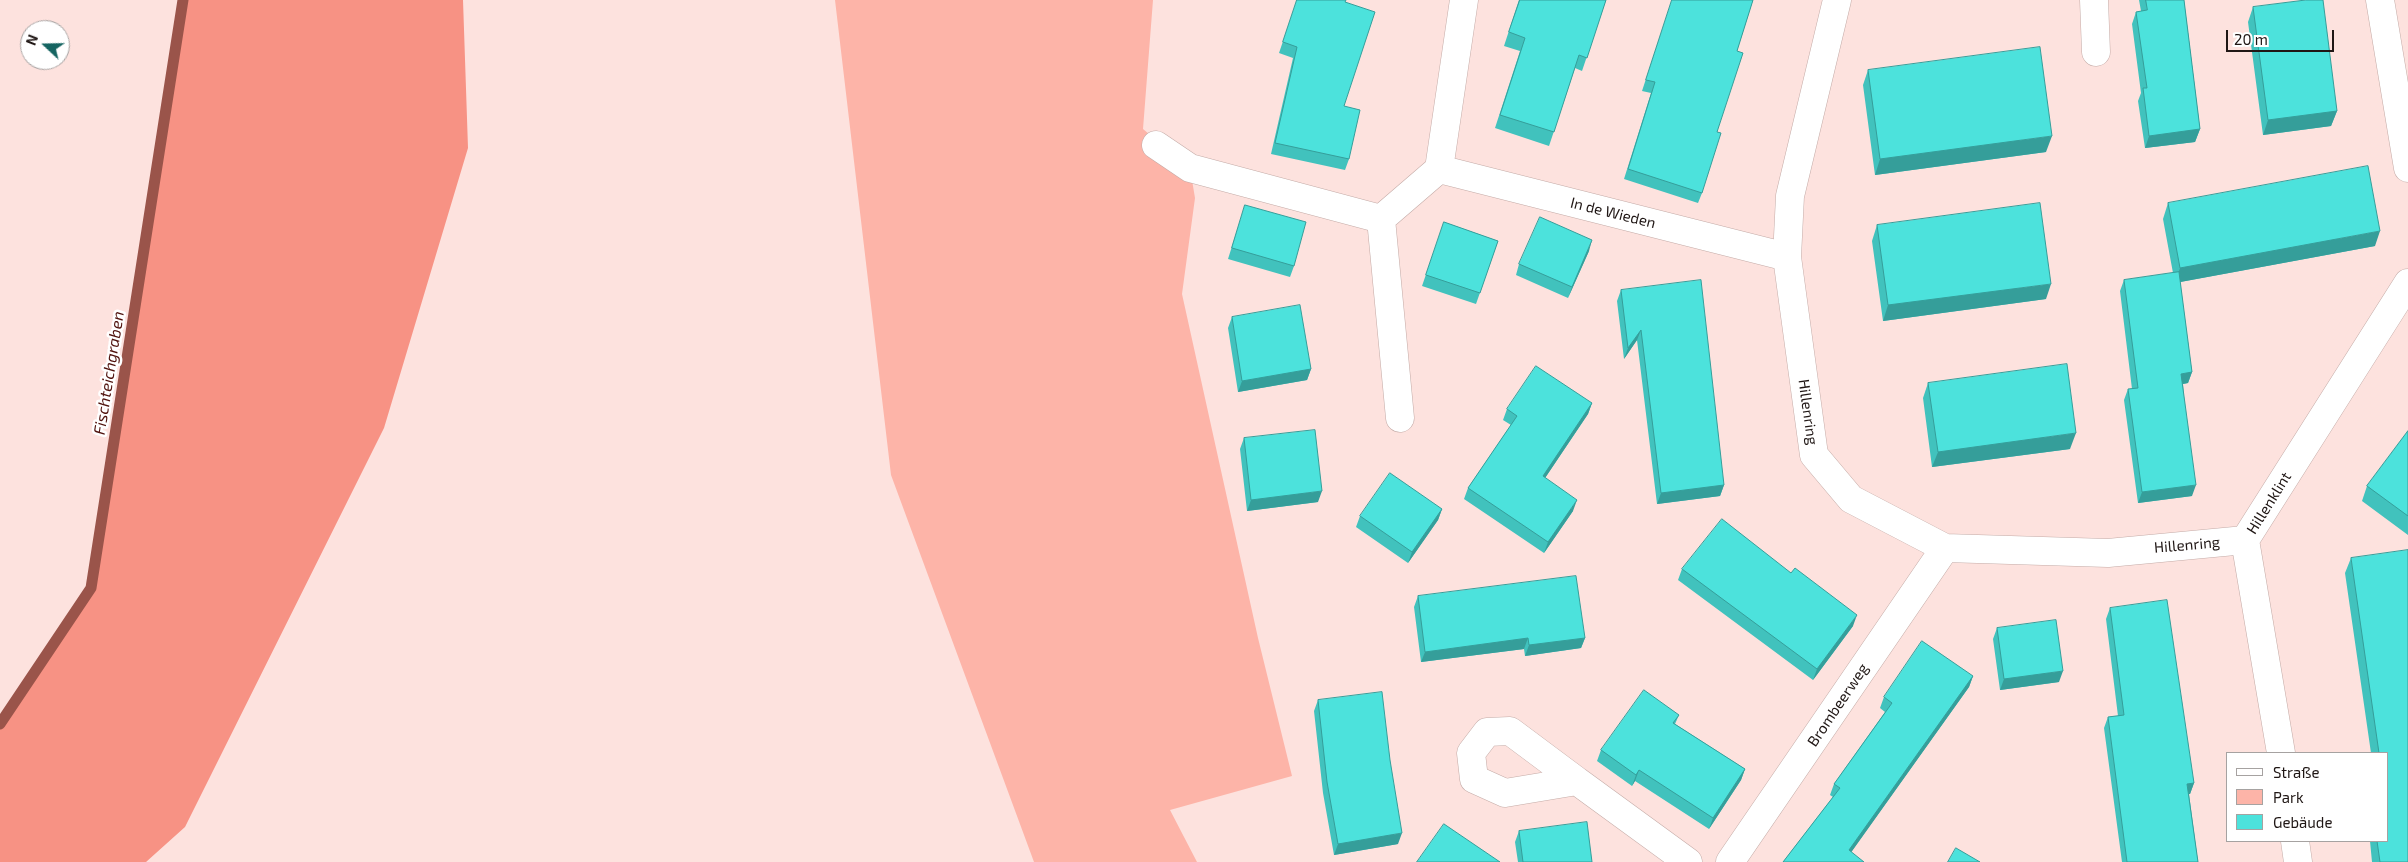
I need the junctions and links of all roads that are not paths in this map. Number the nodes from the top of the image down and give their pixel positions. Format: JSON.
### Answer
{"nodes":[{"id":1,"x":1464,"y":0,"type":"edge"},
{"id":2,"x":1837,"y":0,"type":"edge"},
{"id":3,"x":2094,"y":0,"type":"edge"},
{"id":4,"x":2380,"y":0,"type":"edge"},
{"id":5,"x":2096,"y":52,"type":"dead end"},
{"id":6,"x":1156,"y":145,"type":"dead end"},
{"id":7,"x":2408,"y":168,"type":"edge"},
{"id":8,"x":1439,"y":169,"type":"junction"},
{"id":9,"x":1381,"y":219,"type":"junction"},
{"id":10,"x":1787,"y":257,"type":"junction"},
{"id":11,"x":2408,"y":284,"type":"edge"},
{"id":12,"x":1400,"y":418,"type":"dead end"},
{"id":13,"x":2246,"y":540,"type":"junction"},
{"id":14,"x":1946,"y":548,"type":"junction"},
{"id":15,"x":2281,"y":752,"type":"edge"},
{"id":16,"x":1578,"y":781,"type":"dead end"},
{"id":17,"x":2295,"y":842,"type":"edge"},
{"id":18,"x":1688,"y":862,"type":"edge"},
{"id":19,"x":1730,"y":862,"type":"edge"},
{"id":20,"x":2298,"y":862,"type":"edge"}],
"edges":[{"from":1,"to":8,"type":"street"},
{"from":2,"to":10,"type":"street","name":"Hillenring"},
{"from":3,"to":5,"type":"street"},
{"from":4,"to":7,"type":"street"},
{"from":6,"to":9,"type":"street"},
{"from":8,"to":9,"type":"street"},
{"from":8,"to":10,"type":"street","name":"In de Wieden"},
{"from":9,"to":12,"type":"street"},
{"from":10,"to":14,"type":"street","name":"Hillenring"},
{"from":11,"to":13,"type":"street","name":"Hillenklint"},
{"from":13,"to":14,"type":"street","name":"Hillenring"},
{"from":13,"to":15,"type":"street","name":"Hillenklint"},
{"from":14,"to":19,"type":"street","name":"Brombeerweg"},
{"from":16,"to":18,"type":"street"},
{"from":17,"to":20,"type":"street"}]}
